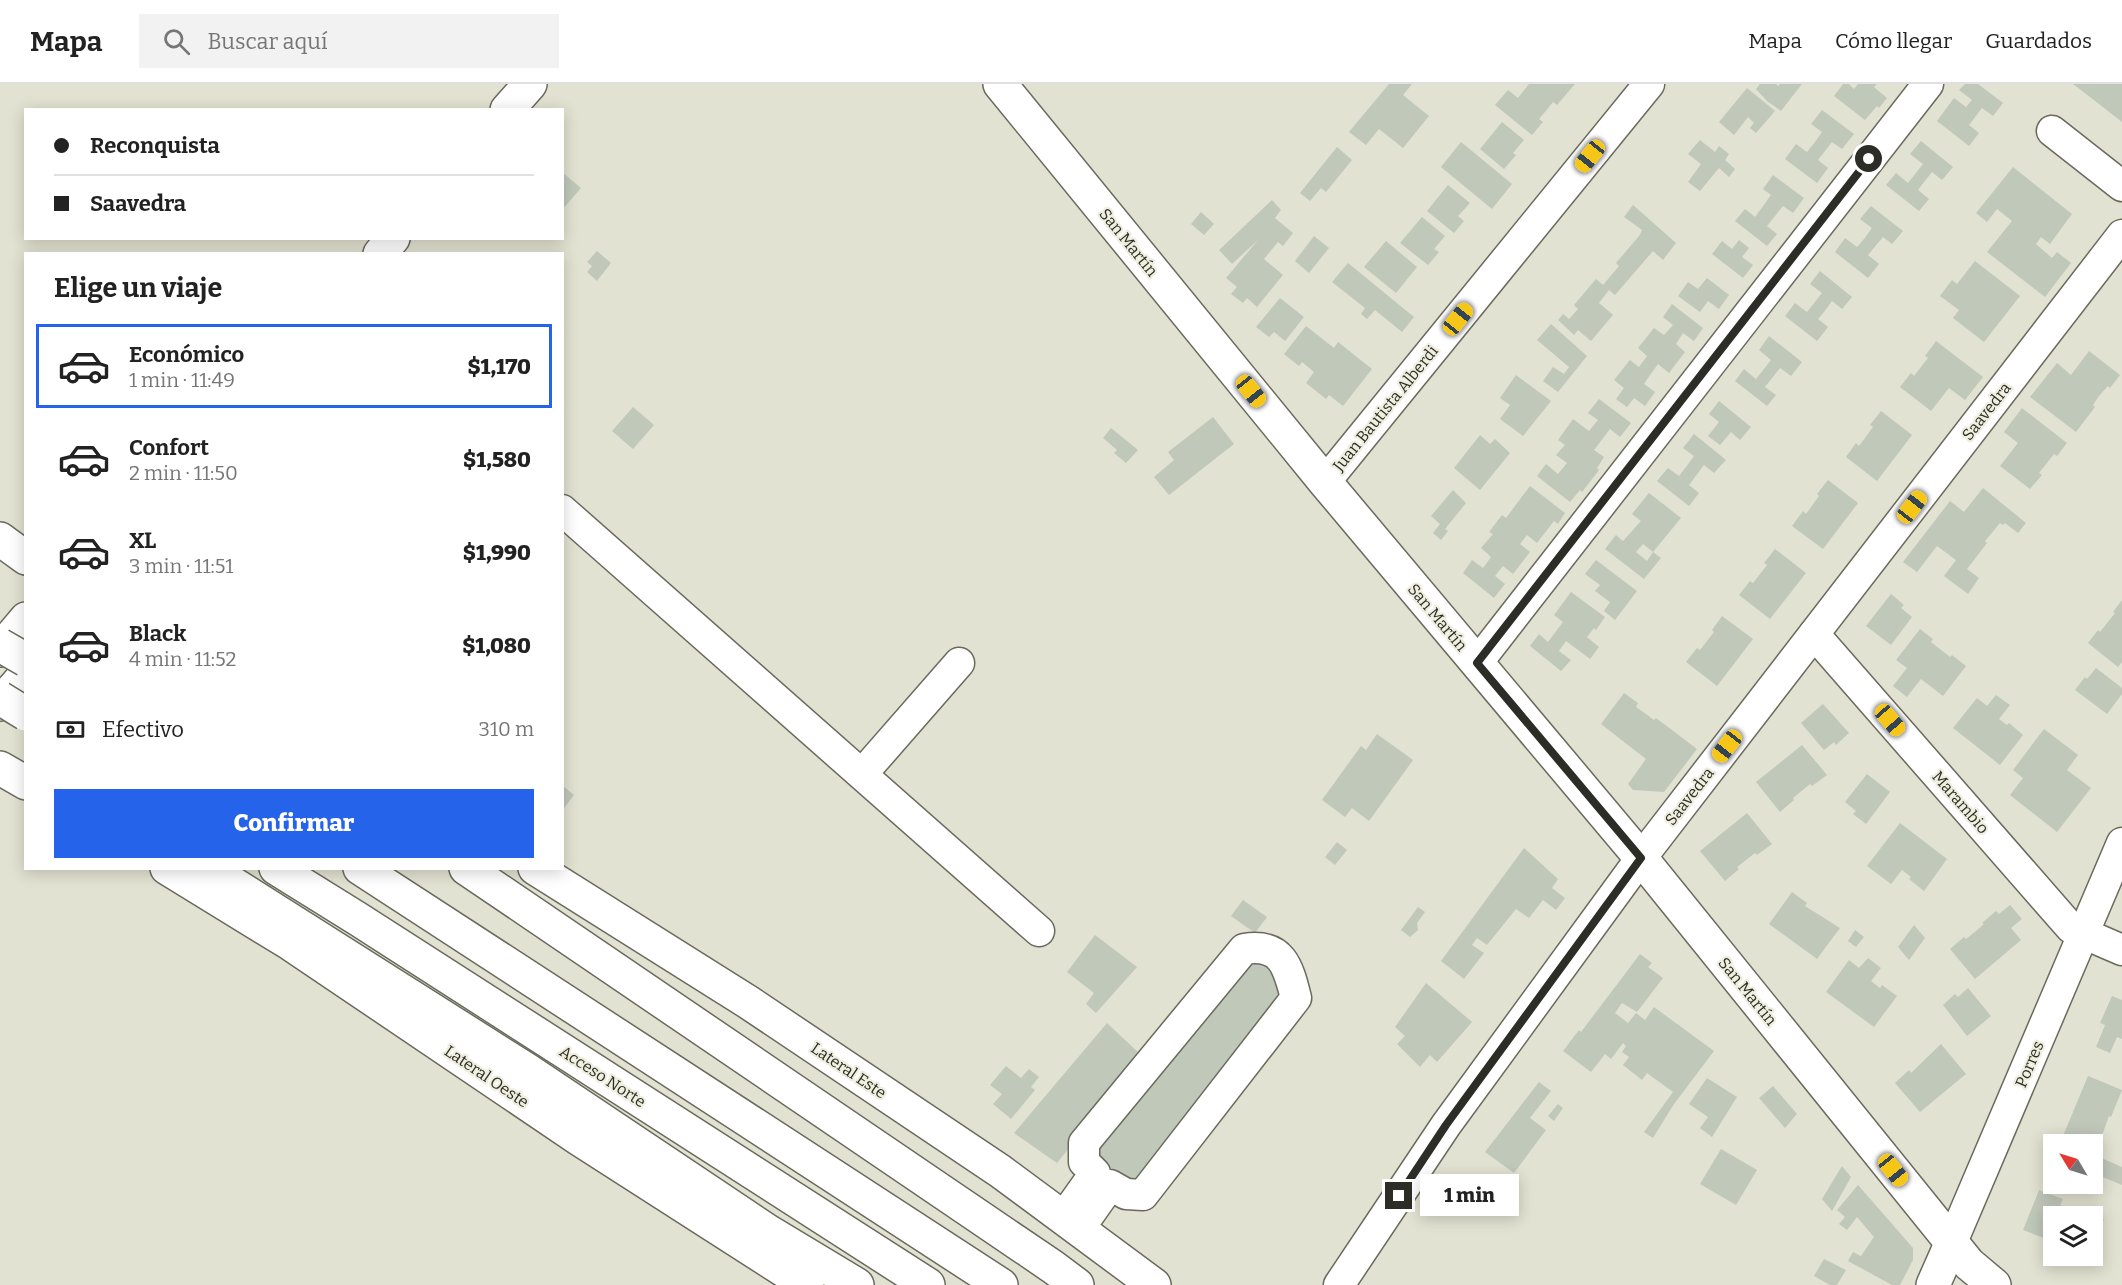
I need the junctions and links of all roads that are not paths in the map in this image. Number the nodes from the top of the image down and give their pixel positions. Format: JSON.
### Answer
{"nodes":[{"id":1,"x":530,"y":84,"type":"edge"},
{"id":2,"x":1000,"y":84,"type":"edge"},
{"id":3,"x":1649,"y":84,"type":"edge"},
{"id":4,"x":1928,"y":84,"type":"edge"},
{"id":5,"x":509,"y":108,"type":"edge"},
{"id":6,"x":2052,"y":131,"type":"dead end"},
{"id":7,"x":2122,"y":186,"type":"edge"},
{"id":8,"x":2122,"y":235,"type":"edge"},
{"id":9,"x":391,"y":240,"type":"edge"},
{"id":10,"x":382,"y":252,"type":"edge"},
{"id":11,"x":1325,"y":482,"type":"junction"},
{"id":12,"x":564,"y":512,"type":"edge"},
{"id":13,"x":0,"y":539,"type":"edge"},
{"id":14,"x":24,"y":557,"type":"edge"},
{"id":15,"x":24,"y":621,"type":"edge"},
{"id":16,"x":1814,"y":634,"type":"junction"},
{"id":17,"x":0,"y":645,"type":"edge"},
{"id":18,"x":0,"y":650,"type":"edge"},
{"id":19,"x":24,"y":659,"type":"edge"},
{"id":20,"x":959,"y":663,"type":"dead end"},
{"id":21,"x":1477,"y":663,"type":"junction"},
{"id":22,"x":24,"y":676,"type":"edge"},
{"id":23,"x":0,"y":698,"type":"edge"},
{"id":24,"x":0,"y":704,"type":"edge"},
{"id":25,"x":24,"y":713,"type":"edge"},
{"id":26,"x":0,"y":768,"type":"edge"},
{"id":27,"x":862,"y":774,"type":"junction"},
{"id":28,"x":24,"y":782,"type":"edge"},
{"id":29,"x":2122,"y":843,"type":"edge"},
{"id":30,"x":1641,"y":858,"type":"junction"},
{"id":31,"x":170,"y":870,"type":"edge"},
{"id":32,"x":211,"y":870,"type":"edge"},
{"id":33,"x":279,"y":870,"type":"edge"},
{"id":34,"x":363,"y":870,"type":"edge"},
{"id":35,"x":469,"y":870,"type":"edge"},
{"id":36,"x":538,"y":870,"type":"edge"},
{"id":37,"x":1039,"y":931,"type":"dead end"},
{"id":38,"x":2084,"y":933,"type":"junction"},
{"id":39,"x":2122,"y":950,"type":"edge"},
{"id":40,"x":1071,"y":1224,"type":"junction"},
{"id":41,"x":1952,"y":1242,"type":"junction"},
{"id":42,"x":807,"y":1285,"type":"edge"},
{"id":43,"x":857,"y":1285,"type":"edge"},
{"id":44,"x":928,"y":1285,"type":"edge"},
{"id":45,"x":1001,"y":1285,"type":"edge"},
{"id":46,"x":1077,"y":1285,"type":"edge"},
{"id":47,"x":1154,"y":1285,"type":"edge"},
{"id":48,"x":1340,"y":1285,"type":"edge"},
{"id":49,"x":1933,"y":1285,"type":"edge"},
{"id":50,"x":1994,"y":1285,"type":"edge"}],
"edges":[{"from":1,"to":5,"type":"main road"},
{"from":2,"to":11,"type":"main road","name":"San Martín"},
{"from":3,"to":11,"type":"street","name":"Juan Bautista Alberdi"},
{"from":4,"to":21,"type":"street"},
{"from":6,"to":7,"type":"street"},
{"from":8,"to":16,"type":"street","name":"Saavedra"},
{"from":9,"to":10,"type":"main road"},
{"from":11,"to":21,"type":"main road","name":"San Martín"},
{"from":12,"to":27,"type":"street"},
{"from":13,"to":14,"type":"main road"},
{"from":15,"to":18,"type":"main road"},
{"from":16,"to":30,"type":"street","name":"Saavedra"},
{"from":16,"to":38,"type":"street","name":"Marambio"},
{"from":17,"to":19,"type":"main road","bridge":true},
{"from":20,"to":27,"type":"street"},
{"from":21,"to":30,"type":"main road","name":"San Martín"},
{"from":22,"to":24,"type":"main road"},
{"from":23,"to":25,"type":"main road","bridge":true},
{"from":26,"to":28,"type":"main road"},
{"from":27,"to":37,"type":"street"},
{"from":29,"to":38,"type":"street","name":"Porres"},
{"from":30,"to":41,"type":"main road","name":"San Martín"},
{"from":30,"to":48,"type":"street","name":"Saavedra"},
{"from":31,"to":42,"type":"main road","name":"Lateral Oeste"},
{"from":32,"to":43,"type":"main road"},
{"from":33,"to":44,"type":"main road","name":"Acceso Norte"},
{"from":34,"to":45,"type":"main road"},
{"from":35,"to":46,"type":"main road"},
{"from":36,"to":40,"type":"main road","name":"Lateral Este"},
{"from":38,"to":39,"type":"street","name":"Marambio"},
{"from":38,"to":41,"type":"street","name":"Porres"},
{"from":40,"to":40,"type":"street"},
{"from":40,"to":47,"type":"main road","name":"Lateral Este"},
{"from":41,"to":49,"type":"main road","name":"Porres"},
{"from":41,"to":50,"type":"main road","name":"San Martín"}]}
